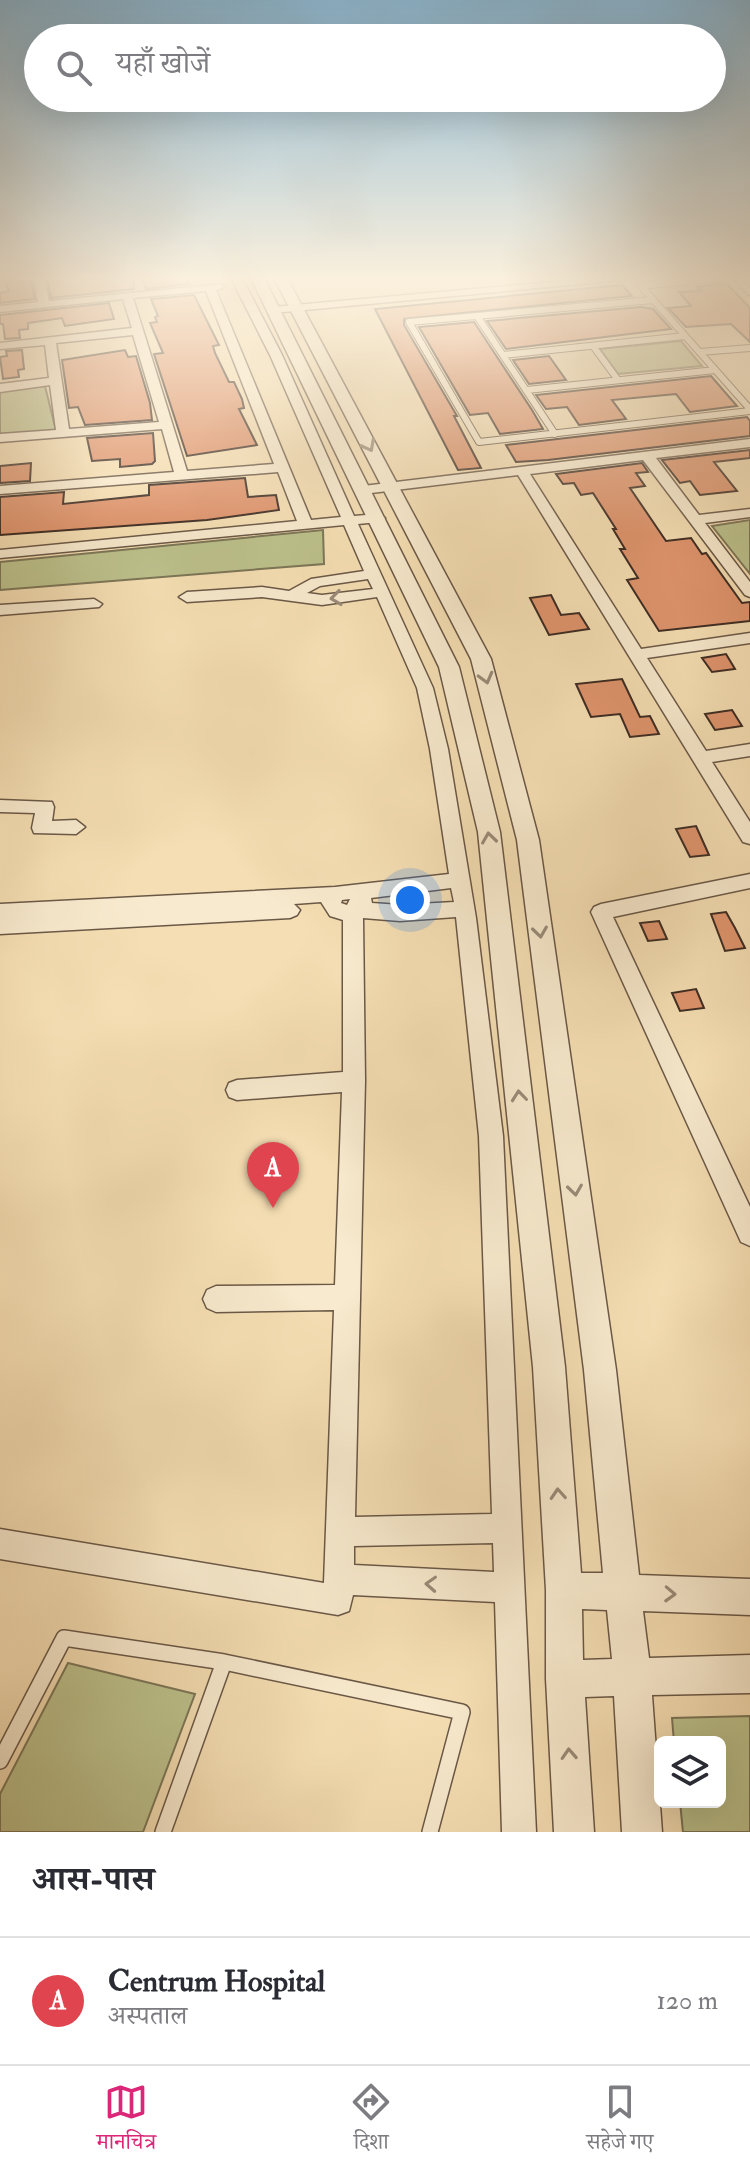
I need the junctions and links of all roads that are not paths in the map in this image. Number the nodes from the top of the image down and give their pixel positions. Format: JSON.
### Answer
{"nodes":[{"id":1,"x":53,"y":363,"type":"edge"},
{"id":2,"x":148,"y":363,"type":"edge"},
{"id":3,"x":241,"y":363,"type":"edge"},
{"id":4,"x":280,"y":363,"type":"edge"},
{"id":5,"x":308,"y":363,"type":"edge"},
{"id":6,"x":317,"y":363,"type":"edge"},
{"id":7,"x":433,"y":363,"type":"edge"},
{"id":8,"x":509,"y":363,"type":"edge"},
{"id":9,"x":606,"y":363,"type":"edge"},
{"id":10,"x":710,"y":363,"type":"edge"},
{"id":11,"x":715,"y":370,"type":"junction"},
{"id":12,"x":618,"y":380,"type":"junction"},
{"id":13,"x":55,"y":381,"type":"junction"},
{"id":14,"x":0,"y":388,"type":"edge"},
{"id":15,"x":527,"y":390,"type":"junction"},
{"id":16,"x":750,"y":410,"type":"edge"},
{"id":17,"x":167,"y":425,"type":"junction"},
{"id":18,"x":63,"y":433,"type":"junction"},
{"id":19,"x":555,"y":434,"type":"junction"},
{"id":20,"x":0,"y":438,"type":"edge"},
{"id":21,"x":750,"y":443,"type":"edge"},
{"id":22,"x":647,"y":456,"type":"junction"},
{"id":23,"x":284,"y":467,"type":"junction"},
{"id":24,"x":522,"y":471,"type":"junction"},
{"id":25,"x":182,"y":475,"type":"junction"},
{"id":26,"x":390,"y":487,"type":"junction"},
{"id":27,"x":0,"y":490,"type":"edge"},
{"id":28,"x":363,"y":490,"type":"junction"},
{"id":29,"x":750,"y":513,"type":"edge"},
{"id":30,"x":378,"y":518,"type":"junction"},
{"id":31,"x":695,"y":520,"type":"junction"},
{"id":32,"x":350,"y":521,"type":"junction"},
{"id":33,"x":306,"y":525,"type":"junction"},
{"id":34,"x":0,"y":554,"type":"edge"},
{"id":35,"x":378,"y":583,"type":"junction"},
{"id":36,"x":750,"y":592,"type":"edge"},
{"id":37,"x":187,"y":597,"type":"dead end"},
{"id":38,"x":94,"y":604,"type":"dead end"},
{"id":39,"x":0,"y":610,"type":"edge"},
{"id":40,"x":750,"y":638,"type":"edge"},
{"id":41,"x":638,"y":654,"type":"junction"},
{"id":42,"x":750,"y":750,"type":"edge"},
{"id":43,"x":701,"y":758,"type":"junction"},
{"id":44,"x":0,"y":806,"type":"edge"},
{"id":45,"x":76,"y":827,"type":"dead end"},
{"id":46,"x":750,"y":837,"type":"edge"},
{"id":47,"x":460,"y":880,"type":"junction"},
{"id":48,"x":750,"y":881,"type":"edge"},
{"id":49,"x":347,"y":903,"type":"junction"},
{"id":50,"x":464,"y":909,"type":"junction"},
{"id":51,"x":0,"y":912,"type":"edge"},
{"id":52,"x":0,"y":926,"type":"edge"},
{"id":53,"x":354,"y":1081,"type":"junction"},
{"id":54,"x":237,"y":1090,"type":"dead end"},
{"id":55,"x":750,"y":1234,"type":"edge"},
{"id":56,"x":348,"y":1297,"type":"junction"},
{"id":57,"x":216,"y":1299,"type":"dead end"},
{"id":58,"x":507,"y":1528,"type":"junction"},
{"id":59,"x":340,"y":1532,"type":"junction"},
{"id":60,"x":0,"y":1544,"type":"edge"},
{"id":61,"x":339,"y":1579,"type":"junction"},
{"id":62,"x":509,"y":1588,"type":"junction"},
{"id":63,"x":564,"y":1590,"type":"junction"},
{"id":64,"x":622,"y":1593,"type":"junction"},
{"id":65,"x":750,"y":1597,"type":"edge"},
{"id":66,"x":224,"y":1662,"type":"junction"},
{"id":67,"x":750,"y":1674,"type":"edge"},
{"id":68,"x":632,"y":1677,"type":"junction"},
{"id":69,"x":565,"y":1679,"type":"junction"},
{"id":70,"x":0,"y":1761,"type":"edge"},
{"id":71,"x":163,"y":1832,"type":"edge"},
{"id":72,"x":430,"y":1832,"type":"edge"},
{"id":73,"x":519,"y":1832,"type":"edge"},
{"id":74,"x":574,"y":1832,"type":"edge"},
{"id":75,"x":642,"y":1832,"type":"edge"}],
"edges":[{"from":1,"to":13,"type":"street"},
{"from":2,"to":17,"type":"street"},
{"from":3,"to":23,"type":"street"},
{"from":4,"to":32,"type":"street"},
{"from":5,"to":28,"type":"street"},
{"from":6,"to":26,"type":"street","one_way":true},
{"from":7,"to":19,"type":"lane"},
{"from":8,"to":15,"type":"lane"},
{"from":9,"to":12,"type":"lane"},
{"from":10,"to":11,"type":"lane"},
{"from":11,"to":12,"type":"lane"},
{"from":11,"to":16,"type":"lane"},
{"from":12,"to":15,"type":"lane"},
{"from":13,"to":14,"type":"street"},
{"from":13,"to":18,"type":"street"},
{"from":15,"to":19,"type":"lane"},
{"from":16,"to":19,"type":"lane"},
{"from":17,"to":18,"type":"street"},
{"from":17,"to":25,"type":"street"},
{"from":18,"to":20,"type":"street"},
{"from":21,"to":22,"type":"street"},
{"from":22,"to":24,"type":"street"},
{"from":22,"to":31,"type":"street"},
{"from":23,"to":25,"type":"street"},
{"from":23,"to":33,"type":"street"},
{"from":24,"to":26,"type":"street"},
{"from":24,"to":41,"type":"street"},
{"from":25,"to":27,"type":"street"},
{"from":26,"to":28,"type":"street"},
{"from":26,"to":64,"type":"street","one_way":true},
{"from":28,"to":30,"type":"street"},
{"from":29,"to":31,"type":"street"},
{"from":30,"to":32,"type":"street"},
{"from":63,"to":30,"type":"street","one_way":true},
{"from":31,"to":36,"type":"street"},
{"from":32,"to":33,"type":"street"},
{"from":32,"to":35,"type":"street"},
{"from":33,"to":34,"type":"street"},
{"from":35,"to":37,"type":"street"},
{"from":35,"to":47,"type":"street"},
{"from":38,"to":39,"type":"street"},
{"from":40,"to":41,"type":"street"},
{"from":41,"to":43,"type":"street"},
{"from":42,"to":43,"type":"street"},
{"from":43,"to":46,"type":"street"},
{"from":44,"to":45,"type":"street"},
{"from":47,"to":49,"type":"street"},
{"from":47,"to":50,"type":"street"},
{"from":48,"to":55,"type":"street"},
{"from":49,"to":50,"type":"street"},
{"from":49,"to":51,"type":"street"},
{"from":49,"to":52,"type":"street"},
{"from":49,"to":53,"type":"street"},
{"from":50,"to":58,"type":"street"},
{"from":53,"to":54,"type":"street"},
{"from":53,"to":56,"type":"street"},
{"from":56,"to":57,"type":"street"},
{"from":56,"to":59,"type":"street"},
{"from":58,"to":59,"type":"street"},
{"from":58,"to":62,"type":"street"},
{"from":59,"to":61,"type":"street"},
{"from":60,"to":61,"type":"street"},
{"from":62,"to":61,"type":"street","one_way":true},
{"from":62,"to":73,"type":"street"},
{"from":63,"to":64,"type":"street"},
{"from":63,"to":69,"type":"street"},
{"from":64,"to":65,"type":"street","one_way":true},
{"from":64,"to":68,"type":"street"},
{"from":66,"to":70,"type":"lane"},
{"from":66,"to":71,"type":"lane"},
{"from":66,"to":72,"type":"lane"},
{"from":67,"to":68,"type":"street"},
{"from":68,"to":69,"type":"street"},
{"from":68,"to":75,"type":"street"},
{"from":74,"to":69,"type":"street","one_way":true}]}
